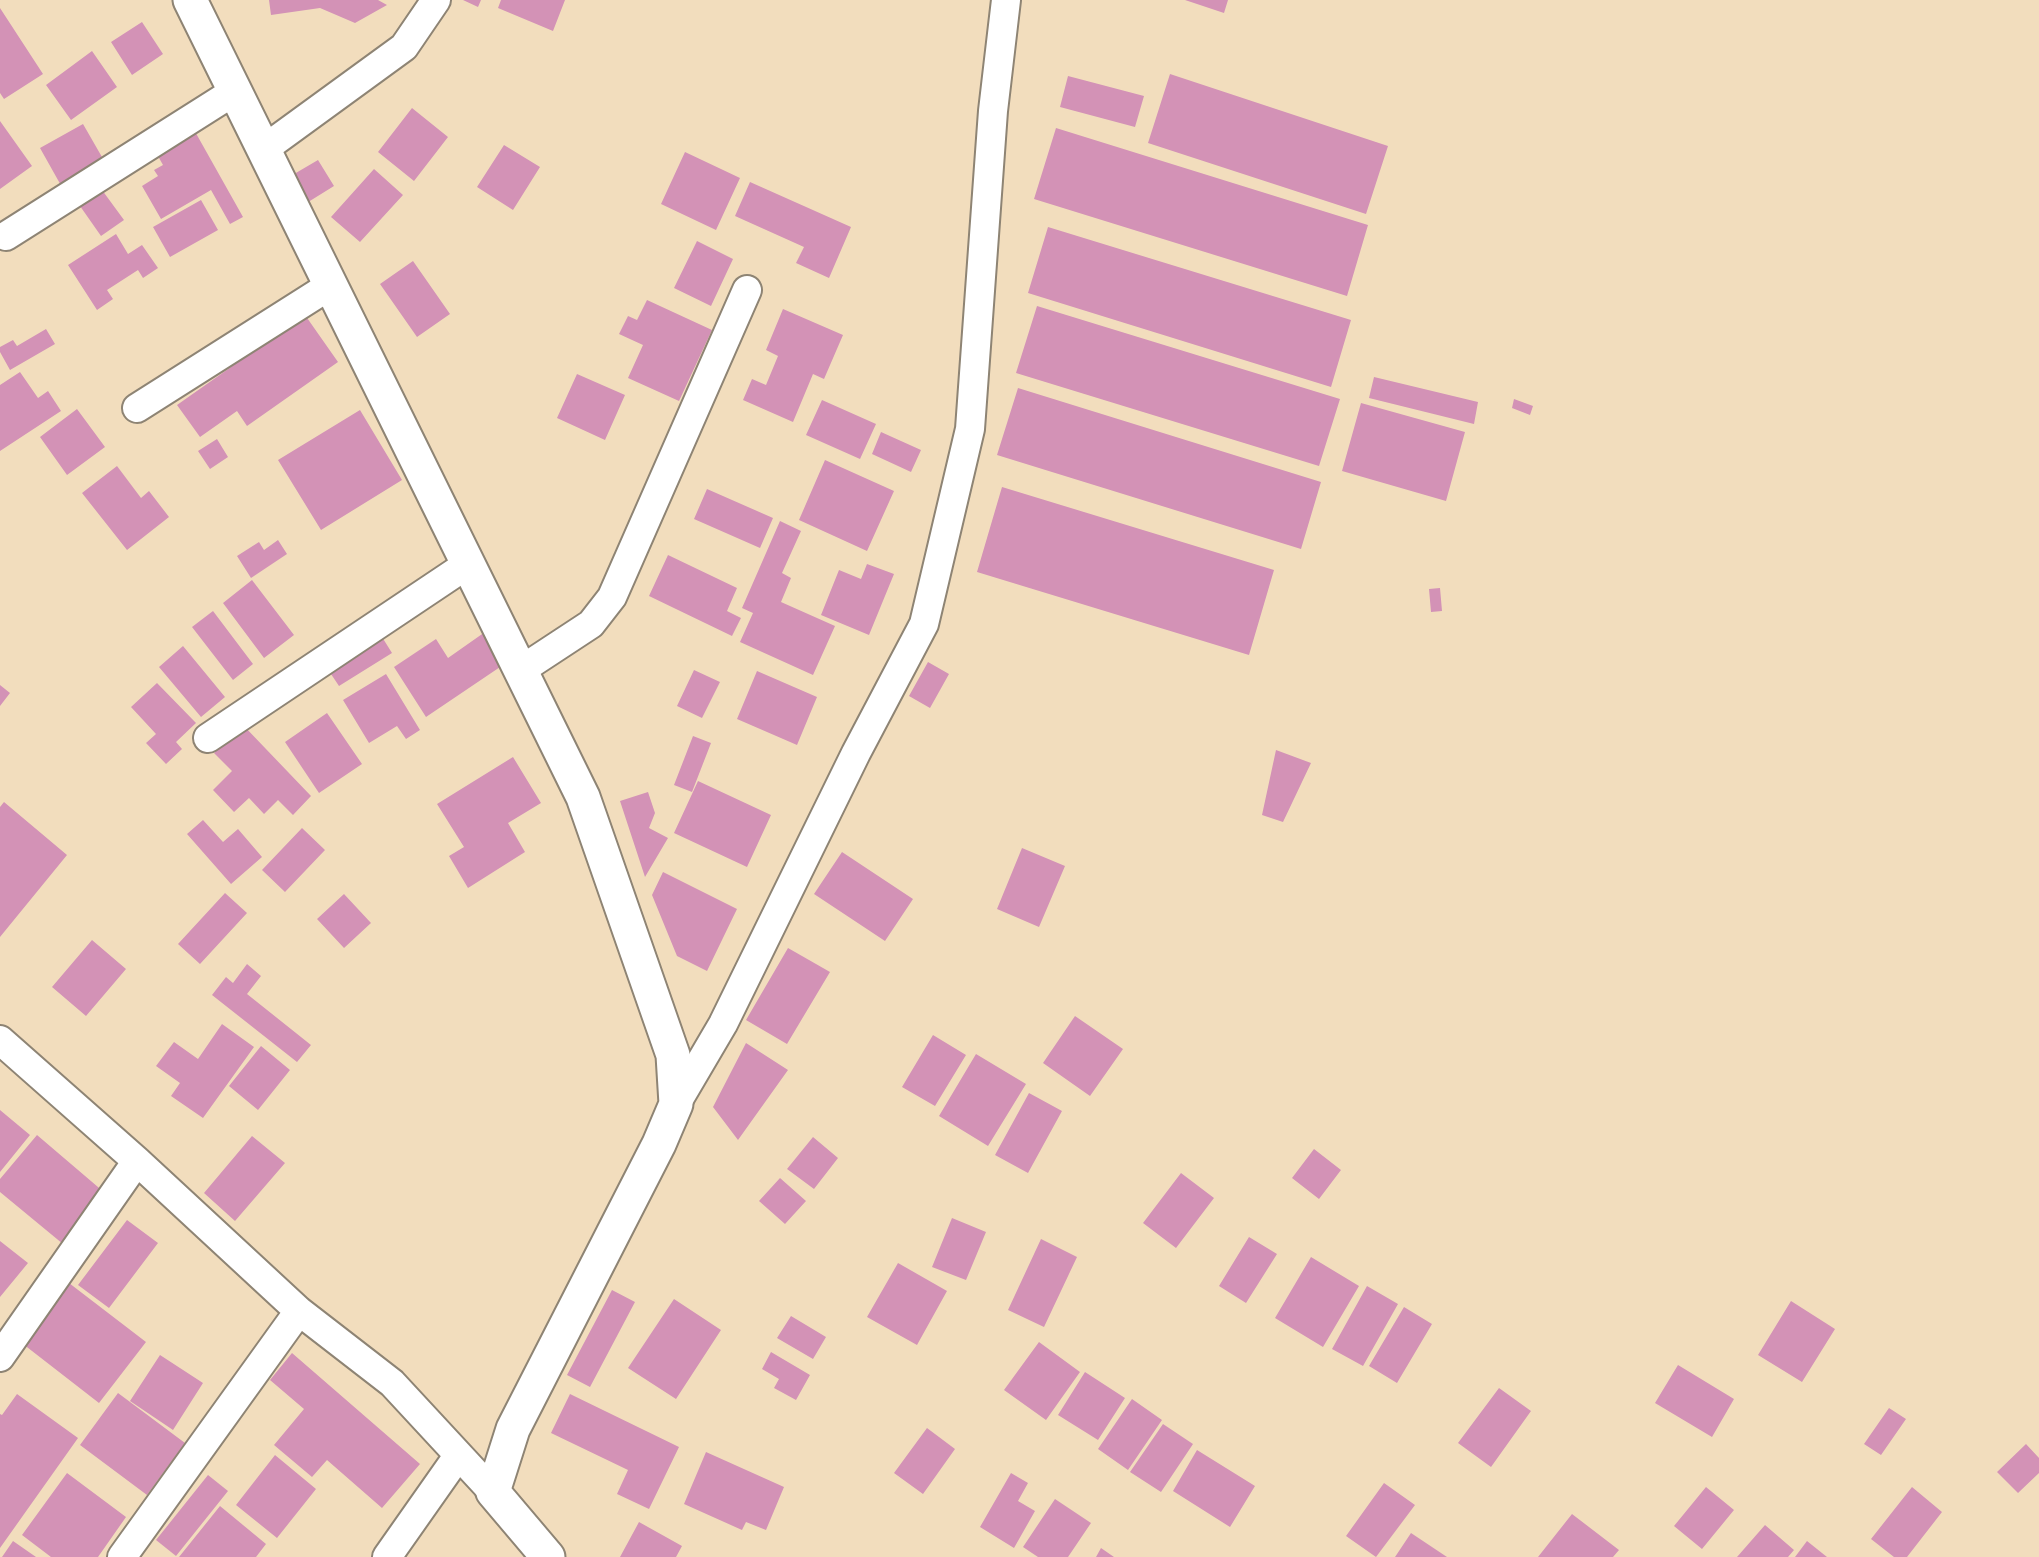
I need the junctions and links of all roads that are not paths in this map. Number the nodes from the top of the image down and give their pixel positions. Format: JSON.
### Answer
{"nodes":[{"id":1,"x":190,"y":0,"type":"edge"},
{"id":2,"x":436,"y":0,"type":"edge"},
{"id":3,"x":1006,"y":0,"type":"edge"},
{"id":4,"x":235,"y":91,"type":"junction"},
{"id":5,"x":264,"y":149,"type":"junction"},
{"id":6,"x":6,"y":236,"type":"dead end"},
{"id":7,"x":331,"y":285,"type":"junction"},
{"id":8,"x":747,"y":290,"type":"dead end"},
{"id":9,"x":137,"y":408,"type":"dead end"},
{"id":10,"x":468,"y":564,"type":"junction"},
{"id":11,"x":521,"y":670,"type":"junction"},
{"id":12,"x":208,"y":738,"type":"dead end"},
{"id":13,"x":0,"y":1040,"type":"edge"},
{"id":14,"x":676,"y":1104,"type":"junction"},
{"id":15,"x":137,"y":1161,"type":"junction"},
{"id":16,"x":299,"y":1311,"type":"junction"},
{"id":17,"x":0,"y":1357,"type":"edge"},
{"id":18,"x":458,"y":1456,"type":"junction"},
{"id":19,"x":493,"y":1492,"type":"junction"},
{"id":20,"x":122,"y":1557,"type":"edge"},
{"id":21,"x":387,"y":1557,"type":"edge"},
{"id":22,"x":548,"y":1557,"type":"edge"}],
"edges":[{"from":1,"to":4,"type":"street"},
{"from":2,"to":5,"type":"street"},
{"from":3,"to":14,"type":"street"},
{"from":4,"to":5,"type":"street"},
{"from":4,"to":6,"type":"street"},
{"from":5,"to":7,"type":"street"},
{"from":7,"to":9,"type":"street"},
{"from":7,"to":10,"type":"street"},
{"from":8,"to":11,"type":"street"},
{"from":10,"to":11,"type":"street"},
{"from":10,"to":12,"type":"street"},
{"from":11,"to":14,"type":"street"},
{"from":13,"to":15,"type":"street"},
{"from":14,"to":19,"type":"street"},
{"from":15,"to":16,"type":"street"},
{"from":15,"to":17,"type":"street"},
{"from":16,"to":18,"type":"street"},
{"from":16,"to":20,"type":"street"},
{"from":18,"to":19,"type":"street"},
{"from":18,"to":21,"type":"street"},
{"from":19,"to":22,"type":"street"}]}
